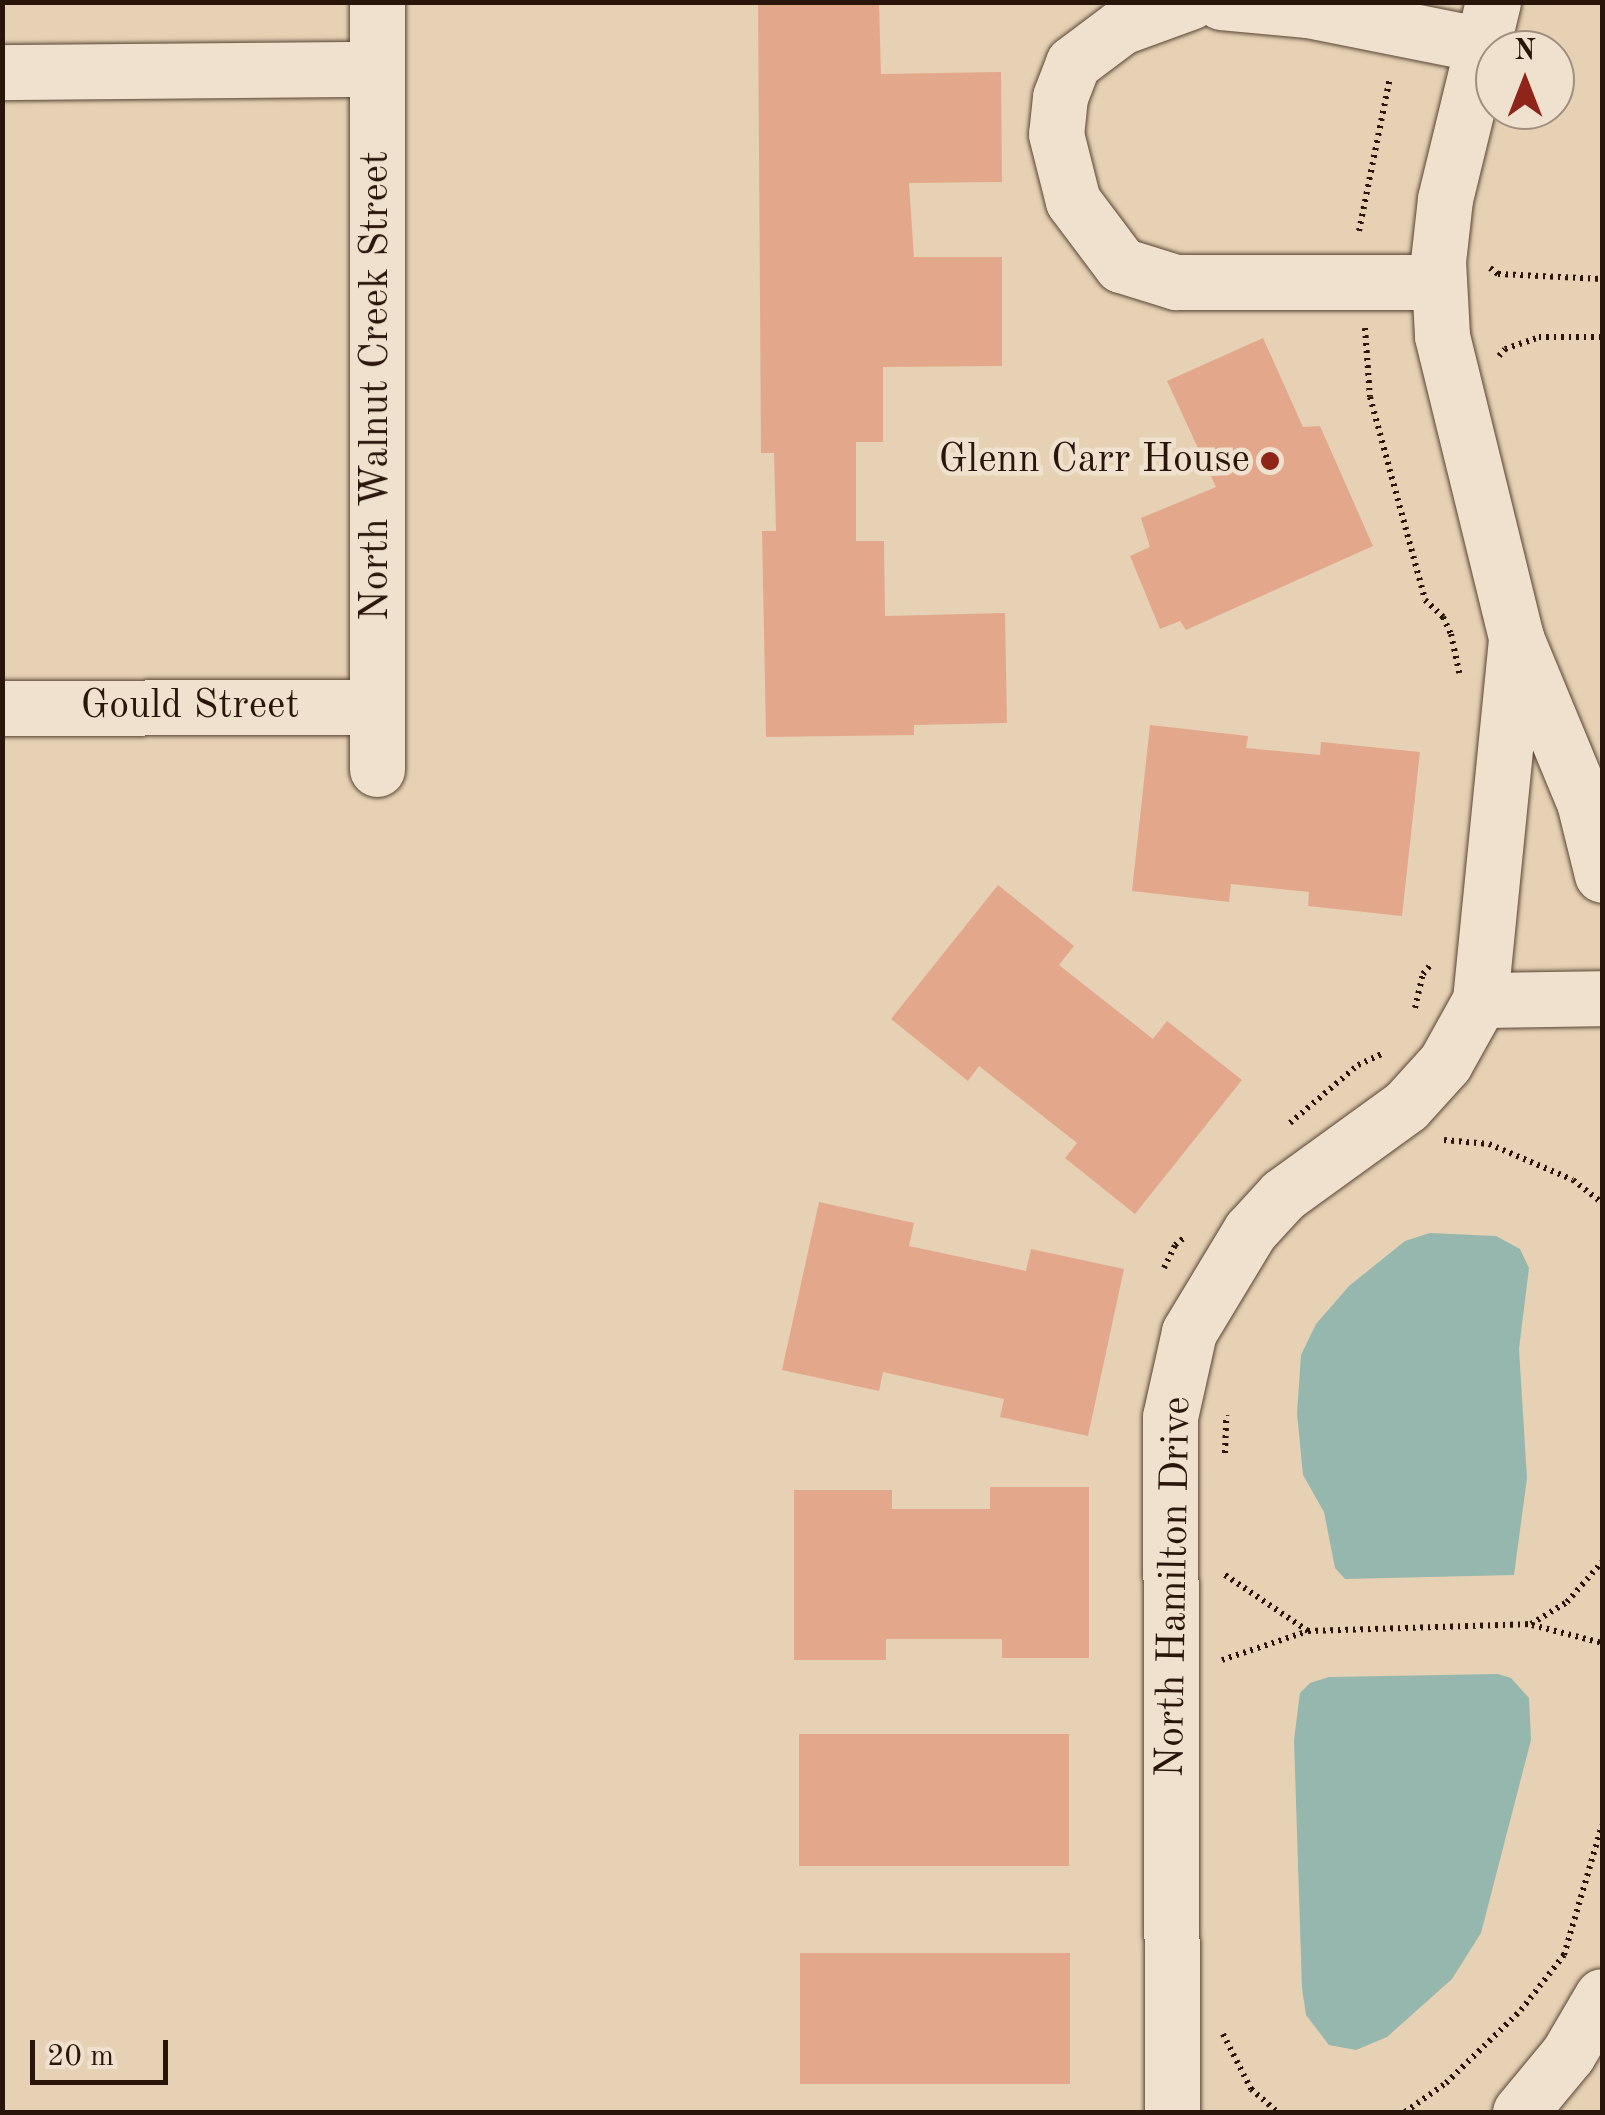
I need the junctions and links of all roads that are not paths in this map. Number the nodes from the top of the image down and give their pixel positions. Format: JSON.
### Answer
{"nodes":[{"id":1,"x":377,"y":2,"type":"edge"},
{"id":2,"x":1190,"y":2,"type":"edge"},
{"id":3,"x":1221,"y":2,"type":"edge"},
{"id":4,"x":1488,"y":24,"type":"edge"},
{"id":5,"x":377,"y":69,"type":"junction"},
{"id":6,"x":2,"y":72,"type":"edge"},
{"id":7,"x":1458,"y":270,"type":"junction"},
{"id":8,"x":1516,"y":638,"type":"junction"},
{"id":9,"x":377,"y":707,"type":"junction"},
{"id":10,"x":2,"y":708,"type":"edge"},
{"id":11,"x":377,"y":769,"type":"dead end"},
{"id":12,"x":1602,"y":875,"type":"edge"},
{"id":13,"x":1602,"y":998,"type":"edge"},
{"id":14,"x":1480,"y":1000,"type":"junction"},
{"id":15,"x":1602,"y":1996,"type":"edge"},
{"id":16,"x":1172,"y":2112,"type":"edge"},
{"id":17,"x":1520,"y":2112,"type":"edge"}],
"edges":[{"from":1,"to":5,"type":"street","name":"North Walnut Creek Street"},
{"from":2,"to":7,"type":"street"},
{"from":3,"to":4,"type":"street"},
{"from":4,"to":7,"type":"street","name":"North Hamilton Drive"},
{"from":5,"to":6,"type":"street"},
{"from":5,"to":9,"type":"street","name":"North Walnut Creek Street"},
{"from":7,"to":8,"type":"street","name":"North Hamilton Drive"},
{"from":8,"to":12,"type":"street","name":"North Hamilton Drive"},
{"from":8,"to":14,"type":"street","name":"North Hamilton Drive"},
{"from":9,"to":10,"type":"street","name":"Gould Street"},
{"from":9,"to":11,"type":"street","name":"North Walnut Creek Street"},
{"from":13,"to":14,"type":"street"},
{"from":14,"to":16,"type":"street","name":"North Hamilton Drive"},
{"from":15,"to":17,"type":"street"}]}
